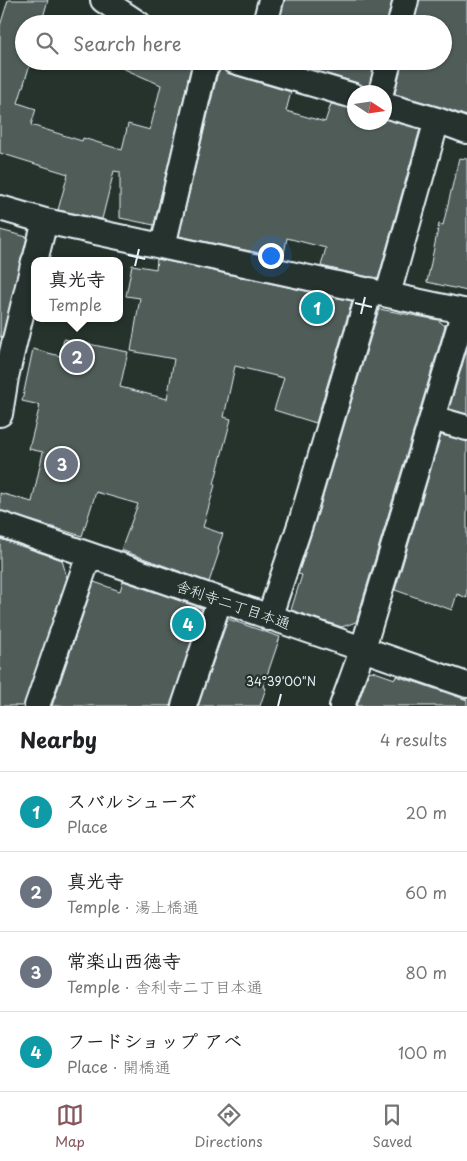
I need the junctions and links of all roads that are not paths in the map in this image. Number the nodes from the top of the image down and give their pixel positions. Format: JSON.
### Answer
{"nodes":[{"id":1,"x":103,"y":0,"type":"edge"},
{"id":2,"x":271,"y":0,"type":"edge"},
{"id":3,"x":406,"y":0,"type":"edge"},
{"id":4,"x":126,"y":15,"type":"edge"},
{"id":5,"x":267,"y":15,"type":"edge"},
{"id":6,"x":402,"y":15,"type":"edge"},
{"id":7,"x":204,"y":70,"type":"edge"},
{"id":8,"x":270,"y":70,"type":"edge"},
{"id":9,"x":387,"y":70,"type":"edge"},
{"id":10,"x":383,"y":85,"type":"edge"},
{"id":11,"x":347,"y":94,"type":"edge"},
{"id":12,"x":392,"y":107,"type":"edge"},
{"id":13,"x":437,"y":120,"type":"junction"},
{"id":14,"x":467,"y":130,"type":"edge"},
{"id":15,"x":0,"y":208,"type":"edge"},
{"id":16,"x":45,"y":221,"type":"junction"},
{"id":17,"x":163,"y":246,"type":"junction"},
{"id":18,"x":36,"y":257,"type":"edge"},
{"id":19,"x":31,"y":277,"type":"edge"},
{"id":20,"x":379,"y":292,"type":"junction"},
{"id":21,"x":465,"y":312,"type":"edge"},
{"id":22,"x":0,"y":414,"type":"edge"},
{"id":23,"x":432,"y":418,"type":"junction"},
{"id":24,"x":467,"y":428,"type":"edge"},
{"id":25,"x":0,"y":524,"type":"edge"},
{"id":26,"x":89,"y":555,"type":"junction"},
{"id":27,"x":220,"y":601,"type":"junction"},
{"id":28,"x":269,"y":618,"type":"junction"},
{"id":29,"x":363,"y":648,"type":"junction"},
{"id":30,"x":467,"y":685,"type":"edge"},
{"id":31,"x":37,"y":706,"type":"edge"},
{"id":32,"x":184,"y":706,"type":"edge"},
{"id":33,"x":342,"y":706,"type":"edge"}],
"edges":[{"from":1,"to":4,"type":"street"},
{"from":2,"to":5,"type":"street"},
{"from":3,"to":6,"type":"street"},
{"from":7,"to":17,"type":"street"},
{"from":8,"to":11,"type":"street"},
{"from":9,"to":10,"type":"street"},
{"from":12,"to":13,"type":"street"},
{"from":13,"to":14,"type":"street"},
{"from":13,"to":20,"type":"street"},
{"from":15,"to":16,"type":"street"},
{"from":16,"to":17,"type":"street"},
{"from":16,"to":18,"type":"street"},
{"from":17,"to":20,"type":"street"},
{"from":19,"to":22,"type":"street"},
{"from":20,"to":21,"type":"street"},
{"from":20,"to":28,"type":"street"},
{"from":21,"to":23,"type":"street"},
{"from":23,"to":24,"type":"street"},
{"from":23,"to":29,"type":"street"},
{"from":25,"to":26,"type":"street","name":"舎利寺二丁目本通"},
{"from":26,"to":27,"type":"street","name":"舎利寺二丁目本通"},
{"from":26,"to":31,"type":"street"},
{"from":27,"to":28,"type":"street","name":"舎利寺二丁目本通"},
{"from":27,"to":32,"type":"street"},
{"from":28,"to":29,"type":"street","name":"舎利寺二丁目本通"},
{"from":29,"to":30,"type":"street","name":"舎利寺二丁目本通"},
{"from":29,"to":33,"type":"street"}]}
